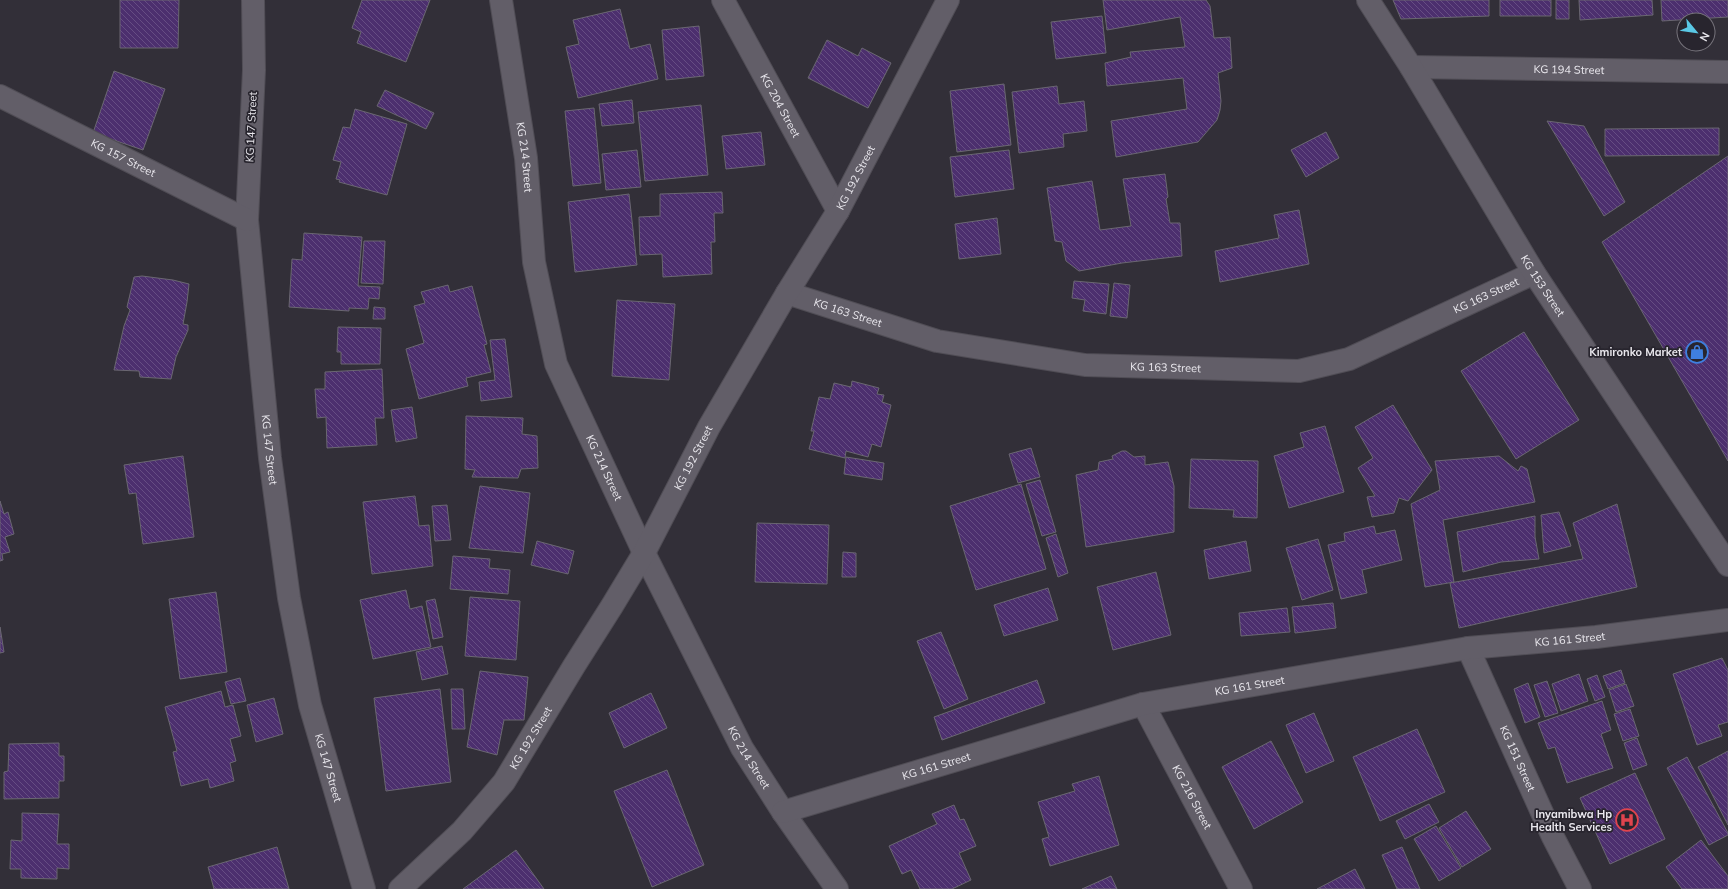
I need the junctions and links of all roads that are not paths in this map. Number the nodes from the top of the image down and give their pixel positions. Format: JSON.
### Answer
{"nodes":[{"id":1,"x":253,"y":0,"type":"edge"},
{"id":2,"x":501,"y":0,"type":"edge"},
{"id":3,"x":723,"y":0,"type":"edge"},
{"id":4,"x":948,"y":0,"type":"edge"},
{"id":5,"x":1368,"y":0,"type":"edge"},
{"id":6,"x":1411,"y":67,"type":"junction"},
{"id":7,"x":1728,"y":72,"type":"edge"},
{"id":8,"x":0,"y":96,"type":"edge"},
{"id":9,"x":838,"y":211,"type":"junction"},
{"id":10,"x":247,"y":220,"type":"junction"},
{"id":11,"x":1534,"y":273,"type":"junction"},
{"id":12,"x":787,"y":293,"type":"junction"},
{"id":13,"x":644,"y":553,"type":"junction"},
{"id":14,"x":1728,"y":565,"type":"edge"},
{"id":15,"x":1728,"y":620,"type":"edge"},
{"id":16,"x":1468,"y":648,"type":"junction"},
{"id":17,"x":1143,"y":704,"type":"junction"},
{"id":18,"x":783,"y":812,"type":"junction"},
{"id":19,"x":364,"y":889,"type":"edge"},
{"id":20,"x":400,"y":889,"type":"edge"},
{"id":21,"x":837,"y":889,"type":"edge"},
{"id":22,"x":1241,"y":889,"type":"edge"},
{"id":23,"x":1580,"y":889,"type":"edge"}],
"edges":[{"from":1,"to":10,"type":"street","name":"KG 147 Street"},
{"from":2,"to":13,"type":"street","name":"KG 214 Street"},
{"from":3,"to":9,"type":"street","name":"KG 204 Street"},
{"from":4,"to":9,"type":"street","name":"KG 192 Street"},
{"from":5,"to":6,"type":"street","name":"KG 153 Street"},
{"from":6,"to":7,"type":"street","name":"KG 194 Street"},
{"from":6,"to":11,"type":"street","name":"KG 153 Street"},
{"from":8,"to":10,"type":"street","name":"KG 157 Street"},
{"from":9,"to":12,"type":"street","name":"KG 192 Street"},
{"from":10,"to":19,"type":"street","name":"KG 147 Street"},
{"from":11,"to":12,"type":"street","name":"KG 163 Street"},
{"from":11,"to":14,"type":"street","name":"KG 153 Street"},
{"from":12,"to":13,"type":"street","name":"KG 192 Street"},
{"from":13,"to":18,"type":"street","name":"KG 214 Street"},
{"from":13,"to":20,"type":"street","name":"KG 192 Street"},
{"from":15,"to":16,"type":"street","name":"KG 161 Street"},
{"from":16,"to":17,"type":"street","name":"KG 161 Street"},
{"from":16,"to":23,"type":"street","name":"KG 151 Street"},
{"from":17,"to":18,"type":"street","name":"KG 161 Street"},
{"from":17,"to":22,"type":"street","name":"KG 216 Street"},
{"from":18,"to":21,"type":"street","name":"KG 214 Street"}]}
